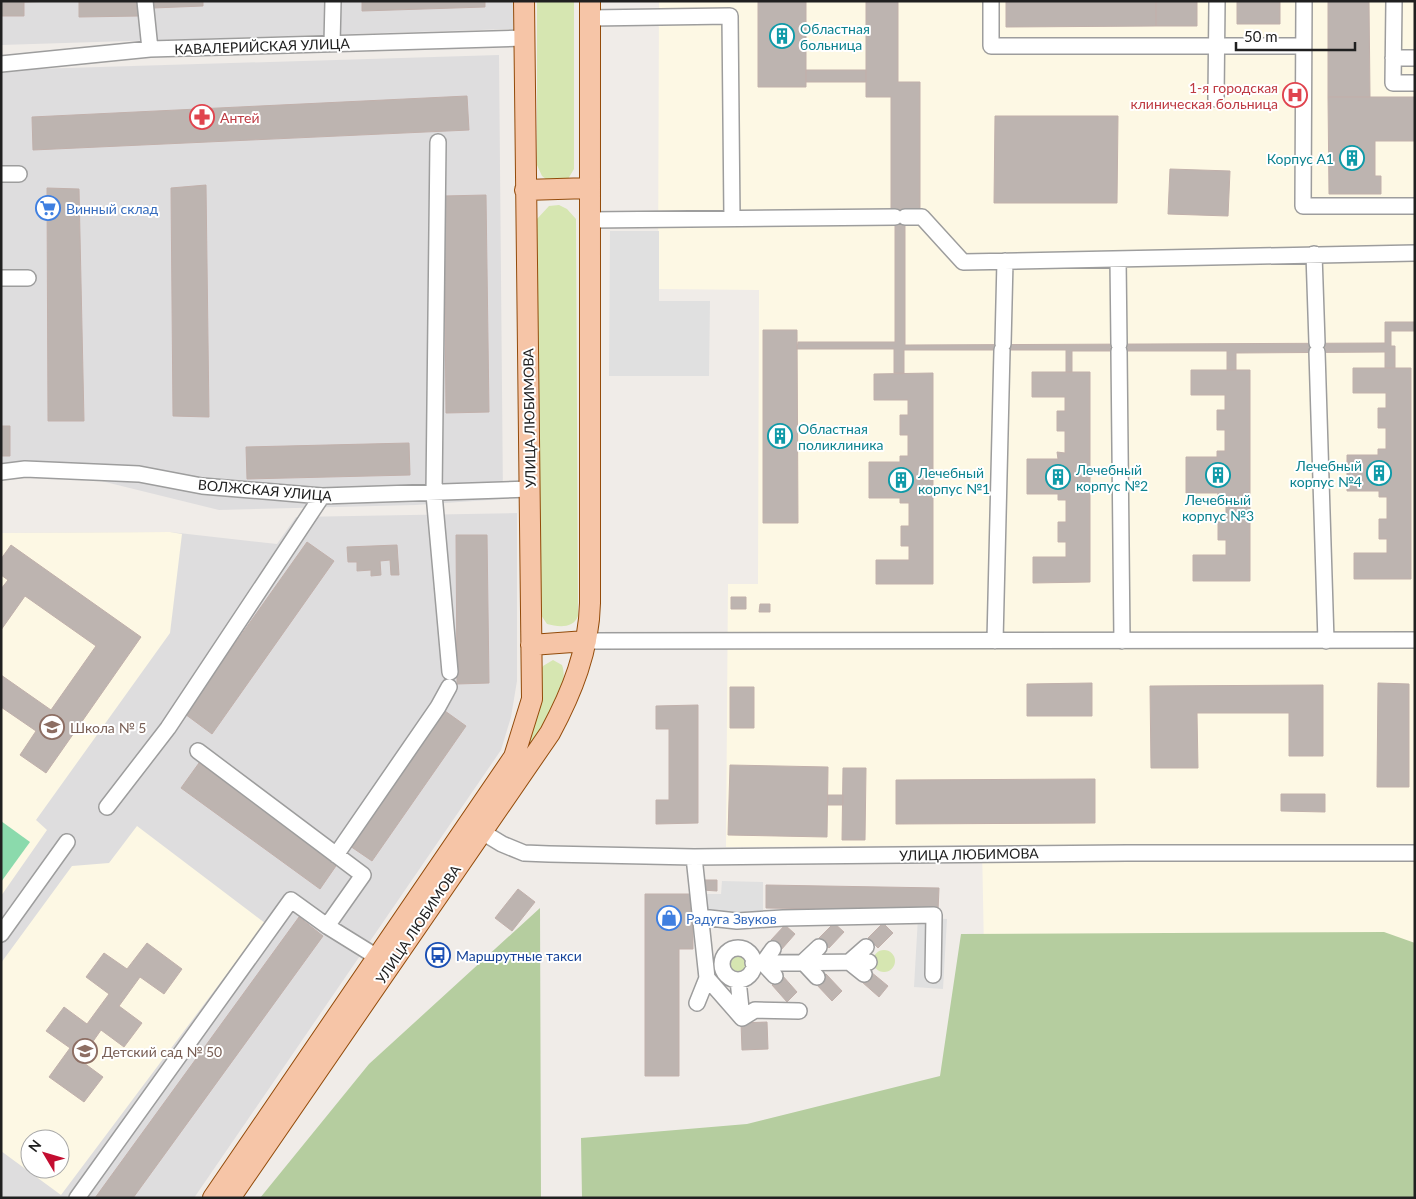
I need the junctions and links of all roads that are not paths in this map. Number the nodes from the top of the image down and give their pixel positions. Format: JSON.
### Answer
{"nodes":[{"id":1,"x":146,"y":1,"type":"edge"},
{"id":2,"x":333,"y":1,"type":"edge"},
{"id":3,"x":524,"y":1,"type":"edge"},
{"id":4,"x":991,"y":1,"type":"edge"},
{"id":5,"x":1217,"y":1,"type":"edge"},
{"id":6,"x":1304,"y":1,"type":"edge"},
{"id":7,"x":1394,"y":1,"type":"edge"},
{"id":8,"x":590,"y":9,"type":"edge"},
{"id":9,"x":524,"y":38,"type":"junction"},
{"id":10,"x":332,"y":44,"type":"junction"},
{"id":11,"x":1217,"y":46,"type":"junction"},
{"id":12,"x":1303,"y":46,"type":"junction"},
{"id":13,"x":150,"y":49,"type":"junction"},
{"id":14,"x":1394,"y":58,"type":"junction"},
{"id":15,"x":1415,"y":58,"type":"edge"},
{"id":16,"x":1,"y":64,"type":"edge"},
{"id":17,"x":1415,"y":83,"type":"edge"},
{"id":18,"x":1216,"y":99,"type":"dead end"},
{"id":19,"x":438,"y":142,"type":"dead end"},
{"id":20,"x":1,"y":174,"type":"edge"},
{"id":21,"x":19,"y":174,"type":"dead end"},
{"id":22,"x":590,"y":188,"type":"junction"},
{"id":23,"x":525,"y":190,"type":"junction"},
{"id":24,"x":1415,"y":206,"type":"edge"},
{"id":25,"x":732,"y":219,"type":"junction"},
{"id":26,"x":590,"y":220,"type":"junction"},
{"id":27,"x":1415,"y":253,"type":"edge"},
{"id":28,"x":1314,"y":254,"type":"junction"},
{"id":29,"x":1118,"y":259,"type":"junction"},
{"id":30,"x":1005,"y":261,"type":"junction"},
{"id":31,"x":1,"y":278,"type":"edge"},
{"id":32,"x":28,"y":278,"type":"dead end"},
{"id":33,"x":1,"y":472,"type":"edge"},
{"id":34,"x":530,"y":489,"type":"junction"},
{"id":35,"x":434,"y":494,"type":"junction"},
{"id":36,"x":322,"y":496,"type":"junction"},
{"id":37,"x":1326,"y":640,"type":"junction"},
{"id":38,"x":1415,"y":640,"type":"edge"},
{"id":39,"x":586,"y":641,"type":"junction"},
{"id":40,"x":996,"y":641,"type":"junction"},
{"id":41,"x":1122,"y":641,"type":"junction"},
{"id":42,"x":531,"y":645,"type":"junction"},
{"id":43,"x":450,"y":672,"type":"dead end"},
{"id":44,"x":448,"y":687,"type":"dead end"},
{"id":45,"x":198,"y":751,"type":"dead end"},
{"id":46,"x":107,"y":807,"type":"dead end"},
{"id":47,"x":475,"y":828,"type":"junction"},
{"id":48,"x":67,"y":842,"type":"dead end"},
{"id":49,"x":1415,"y":853,"type":"edge"},
{"id":50,"x":336,"y":855,"type":"junction"},
{"id":51,"x":694,"y":857,"type":"junction"},
{"id":52,"x":700,"y":917,"type":"junction"},
{"id":53,"x":737,"y":921,"type":"junction"},
{"id":54,"x":327,"y":926,"type":"junction"},
{"id":55,"x":1,"y":934,"type":"edge"},
{"id":56,"x":819,"y":947,"type":"dead end"},
{"id":57,"x":736,"y":948,"type":"junction"},
{"id":58,"x":773,"y":949,"type":"dead end"},
{"id":59,"x":377,"y":957,"type":"junction"},
{"id":60,"x":704,"y":959,"type":"junction"},
{"id":61,"x":866,"y":961,"type":"dead end"},
{"id":62,"x":723,"y":962,"type":"junction"},
{"id":63,"x":803,"y":962,"type":"junction"},
{"id":64,"x":758,"y":963,"type":"junction"},
{"id":65,"x":934,"y":975,"type":"dead end"},
{"id":66,"x":775,"y":976,"type":"dead end"},
{"id":67,"x":818,"y":976,"type":"dead end"},
{"id":68,"x":707,"y":978,"type":"junction"},
{"id":69,"x":738,"y":980,"type":"junction"},
{"id":70,"x":697,"y":1004,"type":"dead end"},
{"id":71,"x":798,"y":1011,"type":"dead end"},
{"id":72,"x":742,"y":1018,"type":"junction"},
{"id":73,"x":77,"y":1198,"type":"edge"},
{"id":74,"x":213,"y":1198,"type":"edge"},
{"id":75,"x":230,"y":1198,"type":"edge"}],
"edges":[{"from":1,"to":13,"type":"street"},
{"from":2,"to":10,"type":"street"},
{"from":3,"to":9,"type":"main road","name":"УЛИЦА ЛЮБИМОВА"},
{"from":4,"to":11,"type":"street"},
{"from":5,"to":11,"type":"street"},
{"from":6,"to":12,"type":"street"},
{"from":7,"to":14,"type":"street"},
{"from":8,"to":22,"type":"main road","name":"УЛИЦА ЛЮБИМОВА"},
{"from":8,"to":25,"type":"street"},
{"from":9,"to":10,"type":"street","name":"КАВАЛЕРИЙСКАЯ УЛИЦА"},
{"from":9,"to":23,"type":"main road","name":"УЛИЦА ЛЮБИМОВА"},
{"from":10,"to":13,"type":"street","name":"КАВАЛЕРИЙСКАЯ УЛИЦА"},
{"from":11,"to":12,"type":"street"},
{"from":11,"to":18,"type":"street"},
{"from":12,"to":24,"type":"street"},
{"from":13,"to":16,"type":"street","name":"КАВАЛЕРИЙСКАЯ УЛИЦА"},
{"from":14,"to":15,"type":"street"},
{"from":14,"to":17,"type":"street"},
{"from":19,"to":35,"type":"street"},
{"from":20,"to":21,"type":"street"},
{"from":22,"to":23,"type":"main road"},
{"from":22,"to":26,"type":"main road","name":"УЛИЦА ЛЮБИМОВА"},
{"from":23,"to":34,"type":"main road","name":"УЛИЦА ЛЮБИМОВА"},
{"from":25,"to":26,"type":"street"},
{"from":25,"to":30,"type":"street"},
{"from":26,"to":39,"type":"main road","name":"УЛИЦА ЛЮБИМОВА"},
{"from":27,"to":28,"type":"street"},
{"from":28,"to":29,"type":"street"},
{"from":28,"to":37,"type":"street"},
{"from":29,"to":30,"type":"street"},
{"from":29,"to":41,"type":"street"},
{"from":30,"to":40,"type":"street"},
{"from":31,"to":32,"type":"street"},
{"from":33,"to":36,"type":"street","name":"ВОЛЖСКАЯ УЛИЦА"},
{"from":34,"to":35,"type":"street","name":"ВОЛЖСКАЯ УЛИЦА"},
{"from":34,"to":42,"type":"main road","name":"УЛИЦА ЛЮБИМОВА"},
{"from":35,"to":36,"type":"street","name":"ВОЛЖСКАЯ УЛИЦА"},
{"from":35,"to":43,"type":"street"},
{"from":36,"to":46,"type":"street"},
{"from":37,"to":38,"type":"street"},
{"from":37,"to":41,"type":"street"},
{"from":39,"to":40,"type":"street"},
{"from":39,"to":42,"type":"main road"},
{"from":39,"to":47,"type":"main road","name":"УЛИЦА ЛЮБИМОВА"},
{"from":40,"to":41,"type":"street"},
{"from":42,"to":47,"type":"main road","name":"УЛИЦА ЛЮБИМОВА"},
{"from":44,"to":50,"type":"street"},
{"from":45,"to":50,"type":"street"},
{"from":47,"to":51,"type":"street","name":"УЛИЦА ЛЮБИМОВА"},
{"from":47,"to":59,"type":"main road","name":"УЛИЦА ЛЮБИМОВА"},
{"from":47,"to":75,"type":"main road","name":"УЛИЦА ЛЮБИМОВА"},
{"from":48,"to":55,"type":"street"},
{"from":49,"to":51,"type":"street","name":"УЛИЦА ЛЮБИМОВА"},
{"from":50,"to":54,"type":"street"},
{"from":51,"to":52,"type":"street"},
{"from":52,"to":53,"type":"street"},
{"from":52,"to":60,"type":"street"},
{"from":53,"to":57,"type":"street"},
{"from":53,"to":65,"type":"street"},
{"from":54,"to":59,"type":"street"},
{"from":54,"to":73,"type":"street"},
{"from":56,"to":63,"type":"street"},
{"from":57,"to":62,"type":"street"},
{"from":57,"to":64,"type":"street"},
{"from":58,"to":64,"type":"street"},
{"from":59,"to":74,"type":"main road","name":"УЛИЦА ЛЮБИМОВА"},
{"from":60,"to":62,"type":"street"},
{"from":60,"to":68,"type":"street"},
{"from":61,"to":63,"type":"street"},
{"from":62,"to":69,"type":"street"},
{"from":63,"to":64,"type":"street"},
{"from":63,"to":67,"type":"street"},
{"from":64,"to":66,"type":"street"},
{"from":64,"to":69,"type":"street"},
{"from":68,"to":70,"type":"street"},
{"from":68,"to":72,"type":"street"},
{"from":69,"to":72,"type":"street"},
{"from":71,"to":72,"type":"street"}]}
